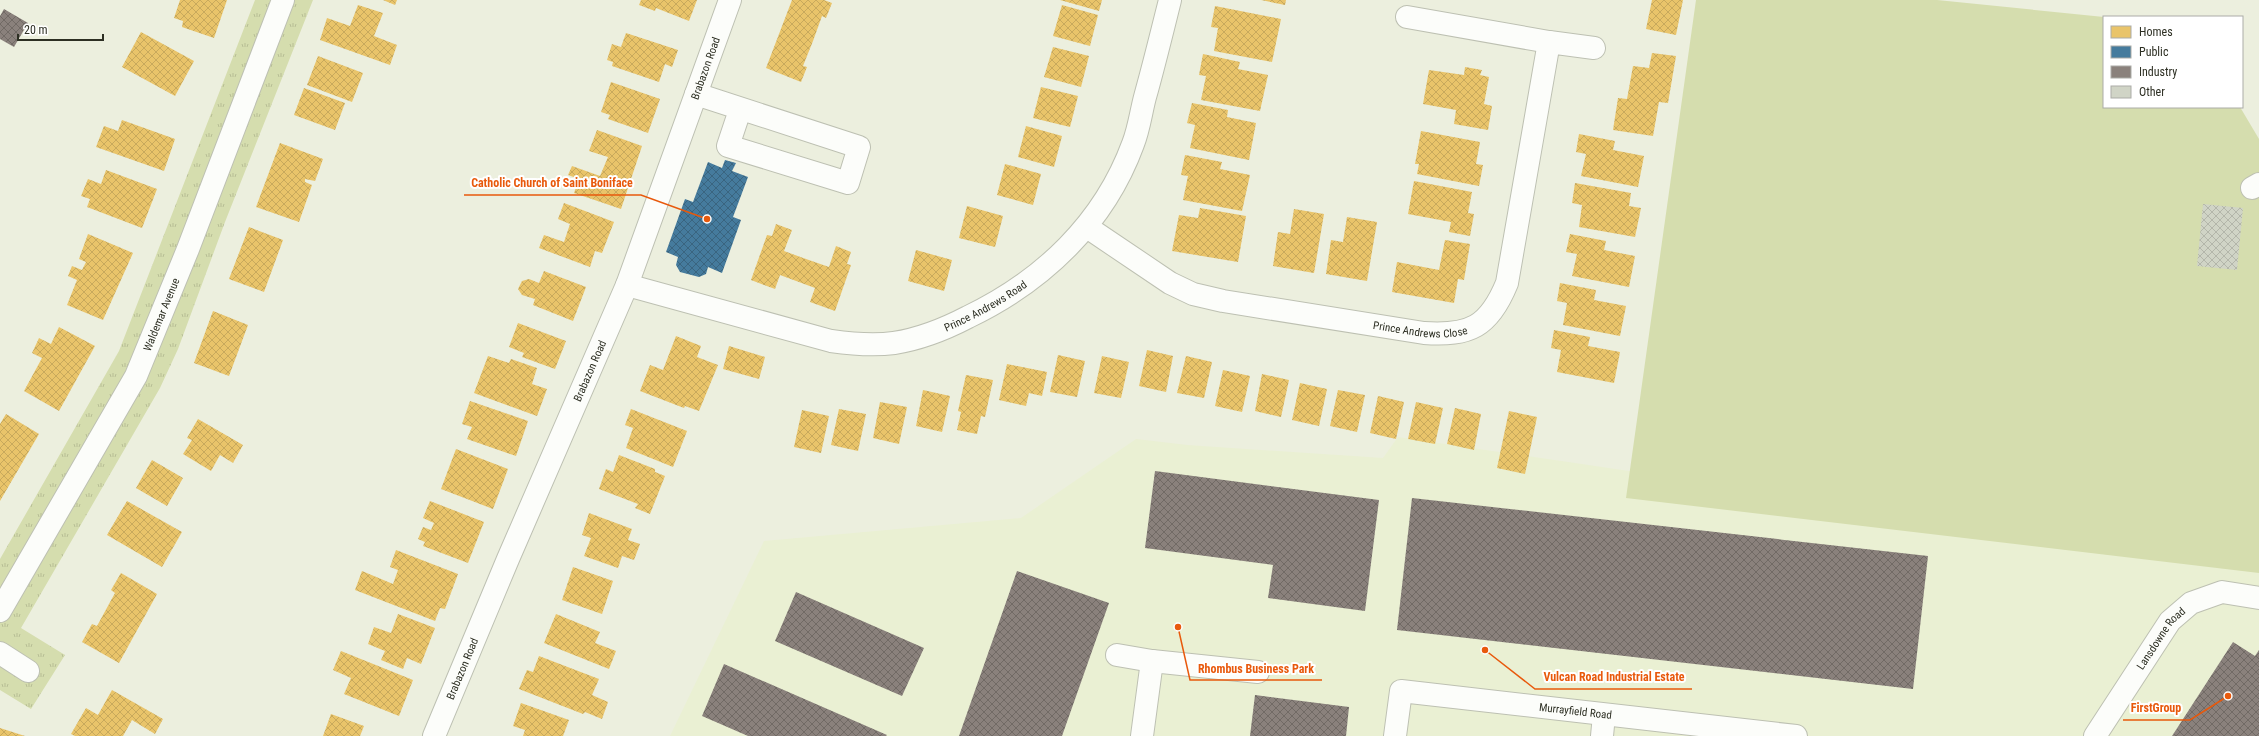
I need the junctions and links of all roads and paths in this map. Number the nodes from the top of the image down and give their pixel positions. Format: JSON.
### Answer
{"nodes":[{"id":1,"x":283,"y":0,"type":"edge"},
{"id":2,"x":730,"y":0,"type":"edge"},
{"id":3,"x":1170,"y":0,"type":"edge"},
{"id":4,"x":1407,"y":17,"type":"dead end"},
{"id":5,"x":1549,"y":42,"type":"junction"},
{"id":6,"x":1594,"y":48,"type":"dead end"},
{"id":7,"x":696,"y":94,"type":"junction"},
{"id":8,"x":740,"y":110,"type":"junction"},
{"id":9,"x":1086,"y":227,"type":"junction"},
{"id":10,"x":627,"y":285,"type":"junction"},
{"id":11,"x":2259,"y":598,"type":"edge"},
{"id":12,"x":0,"y":611,"type":"edge"},
{"id":13,"x":0,"y":653,"type":"edge"},
{"id":14,"x":1116,"y":655,"type":"dead end"},
{"id":15,"x":1152,"y":661,"type":"junction"},
{"id":16,"x":28,"y":670,"type":"dead end"},
{"id":17,"x":1258,"y":672,"type":"dead end"},
{"id":18,"x":1603,"y":726,"type":"edge"},
{"id":19,"x":434,"y":736,"type":"edge"},
{"id":20,"x":1142,"y":736,"type":"edge"},
{"id":21,"x":1395,"y":736,"type":"edge"},
{"id":22,"x":1796,"y":736,"type":"edge"},
{"id":23,"x":2095,"y":736,"type":"edge"}],
"edges":[{"from":1,"to":12,"type":"street","name":"Waldemar Avenue"},
{"from":2,"to":7,"type":"street","name":"Brabazon Road"},
{"from":3,"to":9,"type":"street","name":"Prince Andrews Road"},
{"from":4,"to":5,"type":"street"},
{"from":5,"to":6,"type":"street"},
{"from":5,"to":9,"type":"street","name":"Prince Andrews Close"},
{"from":7,"to":8,"type":"street"},
{"from":7,"to":10,"type":"street","name":"Brabazon Road"},
{"from":8,"to":8,"type":"street"},
{"from":9,"to":10,"type":"street","name":"Prince Andrews Road"},
{"from":10,"to":19,"type":"street","name":"Brabazon Road"},
{"from":11,"to":23,"type":"street","name":"Lansdowne Road"},
{"from":13,"to":16,"type":"street"},
{"from":14,"to":15,"type":"street"},
{"from":15,"to":17,"type":"street"},
{"from":15,"to":20,"type":"street"},
{"from":18,"to":21,"type":"street","name":"Murrayfield Road"},
{"from":18,"to":22,"type":"street","name":"Murrayfield Road"}]}
